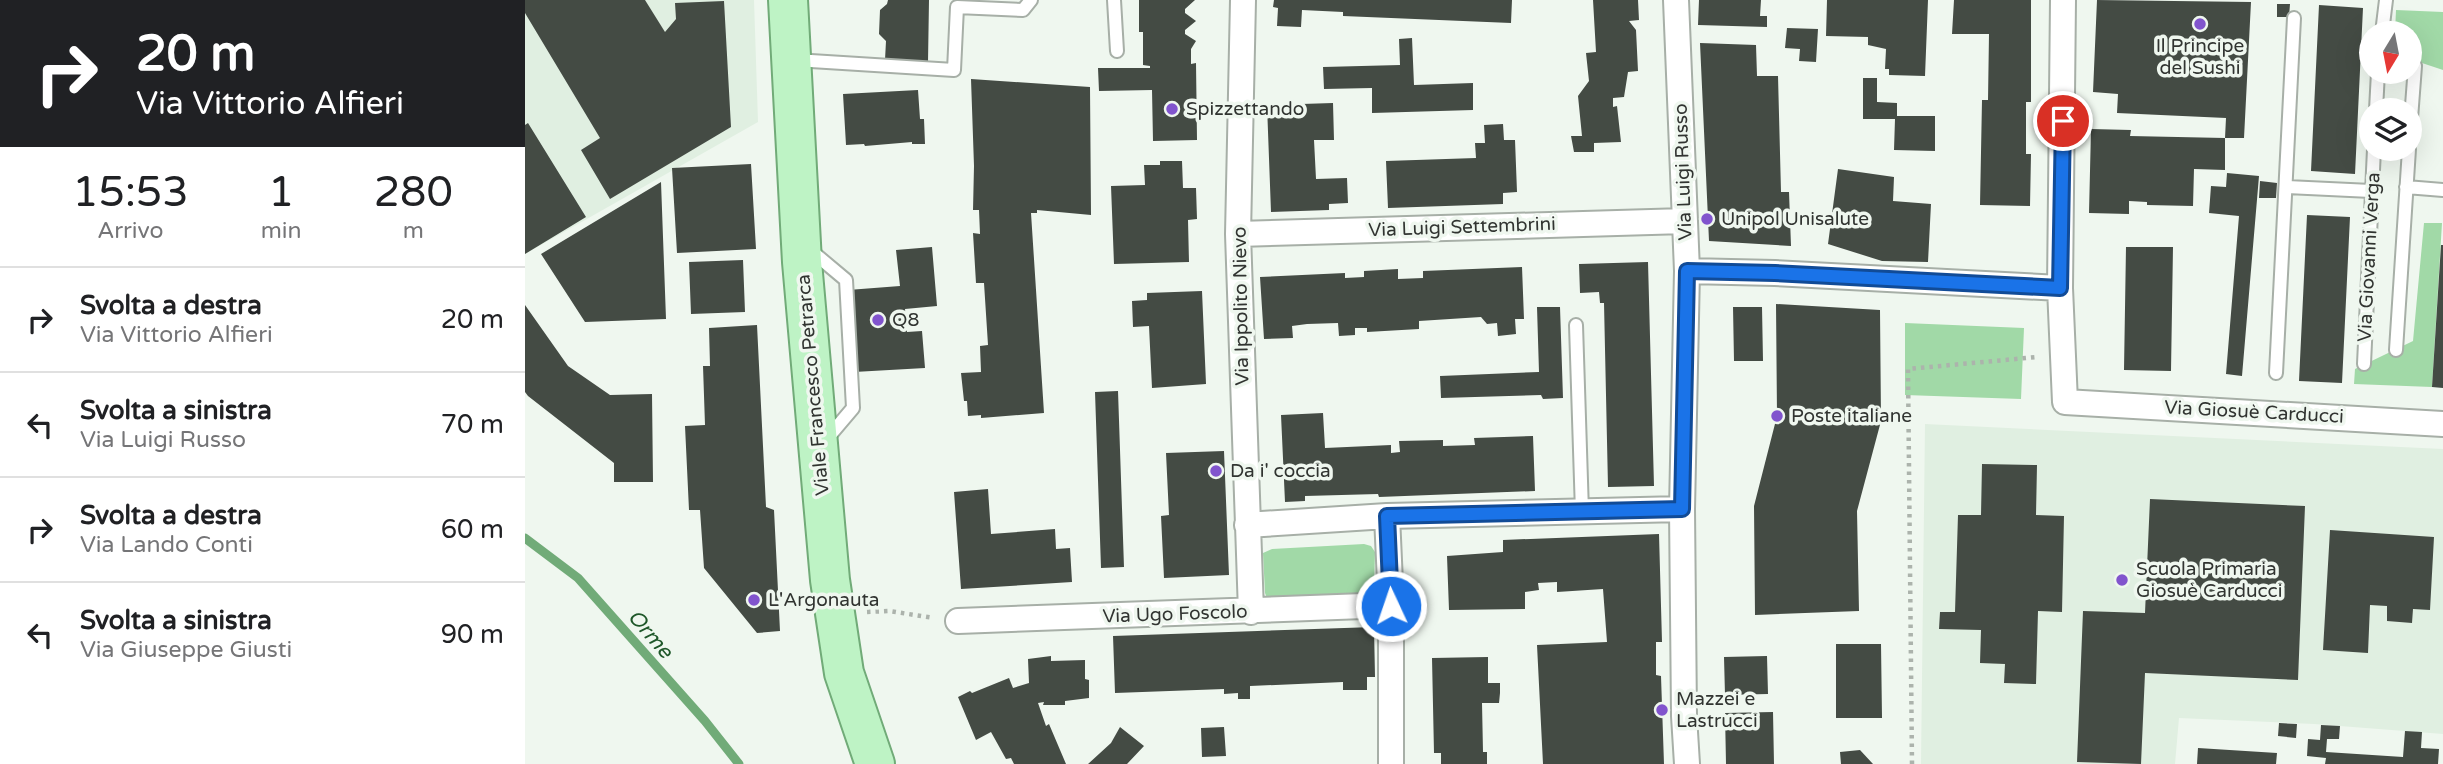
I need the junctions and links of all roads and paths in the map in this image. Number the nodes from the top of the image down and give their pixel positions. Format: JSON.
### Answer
{"nodes":[{"id":1,"x":788,"y":0,"type":"edge"},
{"id":2,"x":1031,"y":0,"type":"edge"},
{"id":3,"x":1114,"y":0,"type":"edge"},
{"id":4,"x":1243,"y":0,"type":"edge"},
{"id":5,"x":1676,"y":0,"type":"edge"},
{"id":6,"x":2063,"y":0,"type":"edge"},
{"id":7,"x":2386,"y":0,"type":"edge"},
{"id":8,"x":2294,"y":18,"type":"dead end"},
{"id":9,"x":2383,"y":21,"type":"edge"},
{"id":10,"x":1117,"y":51,"type":"dead end"},
{"id":11,"x":791,"y":60,"type":"junction"},
{"id":12,"x":2373,"y":161,"type":"edge"},
{"id":13,"x":2408,"y":161,"type":"edge"},
{"id":14,"x":2287,"y":187,"type":"junction"},
{"id":15,"x":2406,"y":187,"type":"junction"},
{"id":16,"x":2371,"y":191,"type":"junction"},
{"id":17,"x":2443,"y":191,"type":"edge"},
{"id":18,"x":1685,"y":221,"type":"junction"},
{"id":19,"x":1238,"y":233,"type":"junction"},
{"id":20,"x":1687,"y":271,"type":"junction"},
{"id":21,"x":2060,"y":288,"type":"junction"},
{"id":22,"x":1576,"y":326,"type":"dead end"},
{"id":23,"x":2396,"y":350,"type":"dead end"},
{"id":24,"x":2062,"y":354,"type":"junction"},
{"id":25,"x":2364,"y":365,"type":"dead end"},
{"id":26,"x":2276,"y":373,"type":"dead end"},
{"id":27,"x":2443,"y":424,"type":"edge"},
{"id":28,"x":1682,"y":509,"type":"junction"},
{"id":29,"x":1582,"y":512,"type":"junction"},
{"id":30,"x":1387,"y":516,"type":"junction"},
{"id":31,"x":1247,"y":525,"type":"junction"},
{"id":32,"x":1391,"y":606,"type":"junction"},
{"id":33,"x":859,"y":612,"type":"dead end"},
{"id":34,"x":1251,"y":612,"type":"junction"},
{"id":35,"x":958,"y":621,"type":"joint"},
{"id":36,"x":875,"y":764,"type":"edge"},
{"id":37,"x":1391,"y":764,"type":"edge"},
{"id":38,"x":1687,"y":764,"type":"edge"},
{"id":39,"x":1912,"y":764,"type":"edge"}],
"edges":[{"from":1,"to":11,"type":"main road","name":"Viale Francesco Petrarca"},
{"from":2,"to":11,"type":"lane"},
{"from":3,"to":10,"type":"lane"},
{"from":4,"to":19,"type":"street","name":"Via Ippolito Nievo"},
{"from":5,"to":18,"type":"street","name":"Via Luigi Russo"},
{"from":6,"to":21,"type":"street"},
{"from":7,"to":9,"type":"lane"},
{"from":8,"to":14,"type":"lane"},
{"from":11,"to":36,"type":"main road","name":"Viale Francesco Petrarca"},
{"from":12,"to":16,"type":"lane","name":"Via Giovanni Verga"},
{"from":13,"to":15,"type":"lane"},
{"from":14,"to":16,"type":"lane"},
{"from":14,"to":26,"type":"lane"},
{"from":15,"to":17,"type":"lane"},
{"from":15,"to":23,"type":"lane"},
{"from":16,"to":25,"type":"lane","name":"Via Giovanni Verga"},
{"from":18,"to":19,"type":"street","name":"Via Luigi Settembrini"},
{"from":18,"to":20,"type":"street","name":"Via Luigi Russo"},
{"from":19,"to":31,"type":"street","name":"Via Ippolito Nievo"},
{"from":20,"to":21,"type":"street"},
{"from":20,"to":28,"type":"street","name":"Via Luigi Russo"},
{"from":21,"to":24,"type":"street"},
{"from":22,"to":29,"type":"lane"},
{"from":24,"to":27,"type":"street","name":"Via Giosuè Carducci"},
{"from":24,"to":39,"type":"path"},
{"from":28,"to":29,"type":"street"},
{"from":28,"to":38,"type":"street","name":"Via Luigi Russo"},
{"from":29,"to":30,"type":"street"},
{"from":30,"to":31,"type":"street"},
{"from":30,"to":32,"type":"street"},
{"from":31,"to":34,"type":"street","name":"Via Ippolito Nievo"},
{"from":32,"to":34,"type":"street","name":"Via Ugo Foscolo"},
{"from":32,"to":37,"type":"street"},
{"from":33,"to":35,"type":"path"},
{"from":34,"to":35,"type":"street","name":"Via Ugo Foscolo"}]}
